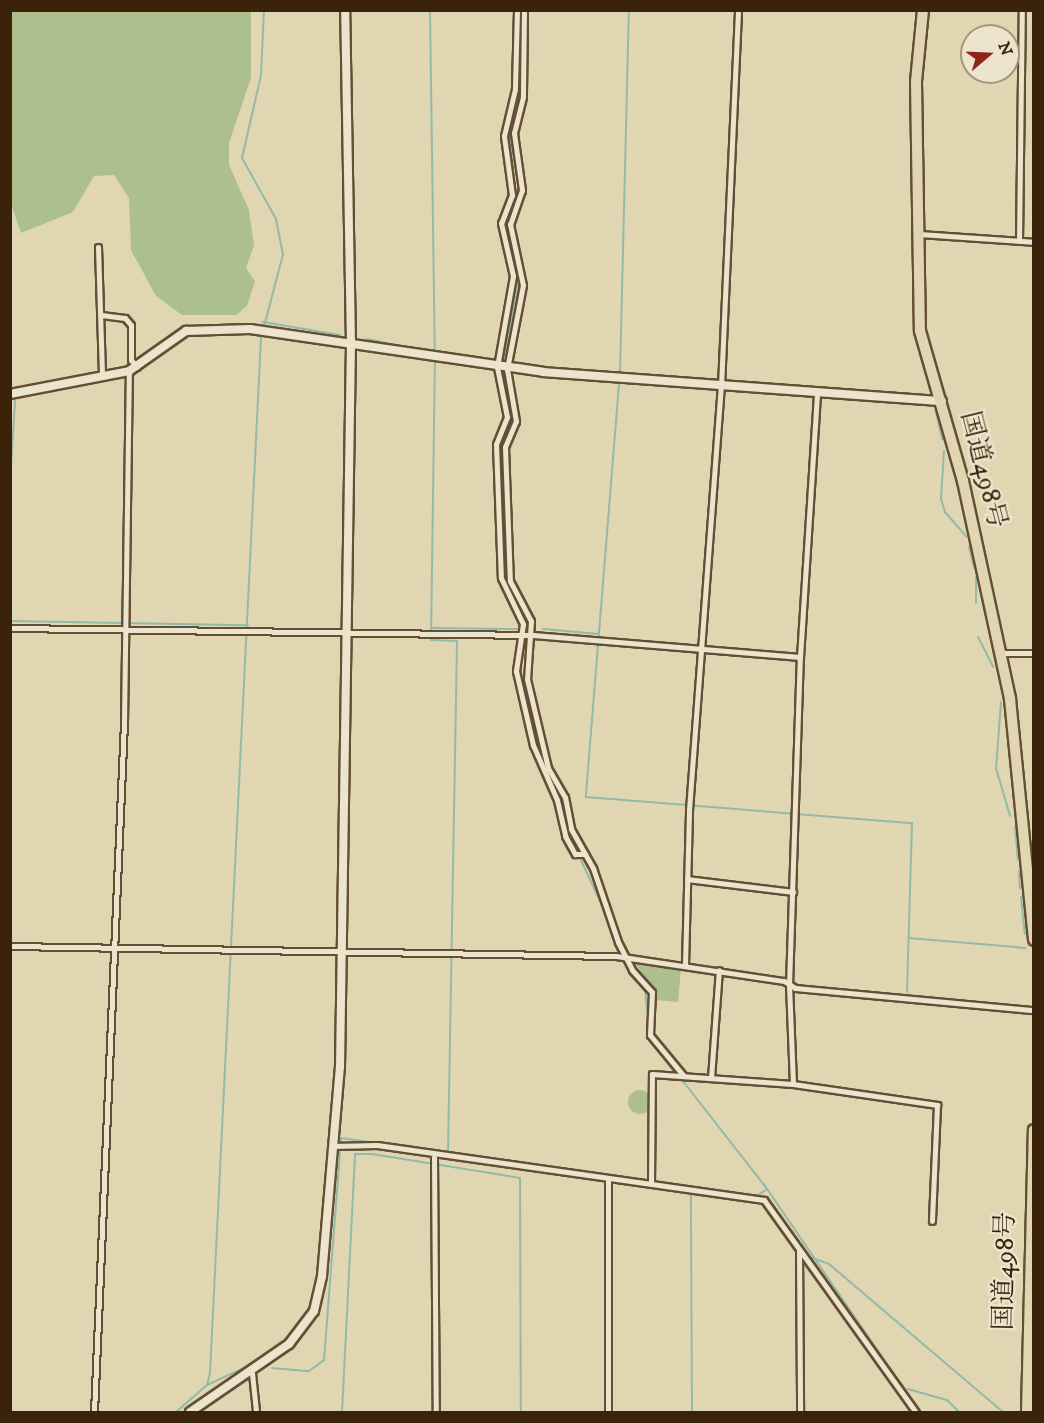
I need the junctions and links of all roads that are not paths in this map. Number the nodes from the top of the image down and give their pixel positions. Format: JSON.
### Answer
{"nodes":[{"id":1,"x":345,"y":10,"type":"edge"},
{"id":2,"x":517,"y":10,"type":"edge"},
{"id":3,"x":524,"y":10,"type":"edge"},
{"id":4,"x":738,"y":10,"type":"edge"},
{"id":5,"x":923,"y":10,"type":"edge"},
{"id":6,"x":1022,"y":10,"type":"edge"},
{"id":7,"x":916,"y":234,"type":"junction"},
{"id":8,"x":1019,"y":242,"type":"junction"},
{"id":9,"x":1034,"y":243,"type":"edge"},
{"id":10,"x":98,"y":247,"type":"dead end"},
{"id":11,"x":101,"y":315,"type":"junction"},
{"id":12,"x":351,"y":344,"type":"junction"},
{"id":13,"x":497,"y":367,"type":"junction"},
{"id":14,"x":133,"y":369,"type":"junction"},
{"id":15,"x":507,"y":369,"type":"junction"},
{"id":16,"x":102,"y":377,"type":"junction"},
{"id":17,"x":721,"y":386,"type":"junction"},
{"id":18,"x":10,"y":394,"type":"edge"},
{"id":19,"x":817,"y":394,"type":"junction"},
{"id":20,"x":942,"y":401,"type":"junction"},
{"id":21,"x":10,"y":627,"type":"edge"},
{"id":22,"x":126,"y":628,"type":"junction"},
{"id":23,"x":346,"y":633,"type":"junction"},
{"id":24,"x":522,"y":635,"type":"junction"},
{"id":25,"x":532,"y":635,"type":"junction"},
{"id":26,"x":702,"y":648,"type":"junction"},
{"id":27,"x":1000,"y":653,"type":"junction"},
{"id":28,"x":1034,"y":653,"type":"edge"},
{"id":29,"x":800,"y":657,"type":"junction"},
{"id":30,"x":585,"y":854,"type":"junction"},
{"id":31,"x":687,"y":879,"type":"junction"},
{"id":32,"x":793,"y":892,"type":"junction"},
{"id":33,"x":1034,"y":940,"type":"edge"},
{"id":34,"x":10,"y":946,"type":"edge"},
{"id":35,"x":114,"y":947,"type":"junction"},
{"id":36,"x":340,"y":951,"type":"junction"},
{"id":37,"x":627,"y":958,"type":"junction"},
{"id":38,"x":685,"y":965,"type":"junction"},
{"id":39,"x":719,"y":970,"type":"junction"},
{"id":40,"x":789,"y":985,"type":"junction"},
{"id":41,"x":1034,"y":1010,"type":"edge"},
{"id":42,"x":683,"y":1075,"type":"junction"},
{"id":43,"x":711,"y":1078,"type":"junction"},
{"id":44,"x":793,"y":1084,"type":"junction"},
{"id":45,"x":1034,"y":1130,"type":"edge"},
{"id":46,"x":332,"y":1146,"type":"junction"},
{"id":47,"x":434,"y":1156,"type":"junction"},
{"id":48,"x":608,"y":1180,"type":"junction"},
{"id":49,"x":651,"y":1184,"type":"junction"},
{"id":50,"x":932,"y":1221,"type":"dead end"},
{"id":51,"x":799,"y":1249,"type":"junction"},
{"id":52,"x":252,"y":1372,"type":"junction"},
{"id":53,"x":94,"y":1413,"type":"edge"},
{"id":54,"x":190,"y":1413,"type":"edge"},
{"id":55,"x":256,"y":1413,"type":"edge"},
{"id":56,"x":436,"y":1413,"type":"edge"},
{"id":57,"x":608,"y":1413,"type":"edge"},
{"id":58,"x":800,"y":1413,"type":"edge"},
{"id":59,"x":916,"y":1413,"type":"edge"},
{"id":60,"x":1027,"y":1413,"type":"edge"}],
"edges":[{"from":1,"to":12,"type":"street"},
{"from":2,"to":13,"type":"street"},
{"from":3,"to":15,"type":"street"},
{"from":4,"to":17,"type":"street"},
{"from":5,"to":7,"type":"highway","name":"国道498号"},
{"from":6,"to":8,"type":"street"},
{"from":7,"to":8,"type":"street"},
{"from":7,"to":20,"type":"highway","name":"国道498号"},
{"from":8,"to":9,"type":"street"},
{"from":10,"to":11,"type":"street"},
{"from":11,"to":14,"type":"street"},
{"from":11,"to":16,"type":"street"},
{"from":12,"to":13,"type":"street"},
{"from":12,"to":14,"type":"street"},
{"from":12,"to":23,"type":"street"},
{"from":13,"to":15,"type":"street"},
{"from":13,"to":24,"type":"street"},
{"from":14,"to":16,"type":"street"},
{"from":14,"to":22,"type":"street"},
{"from":15,"to":17,"type":"street"},
{"from":15,"to":25,"type":"street"},
{"from":16,"to":18,"type":"street"},
{"from":17,"to":19,"type":"street"},
{"from":17,"to":26,"type":"street"},
{"from":19,"to":20,"type":"street"},
{"from":19,"to":29,"type":"street"},
{"from":20,"to":27,"type":"highway","name":"国道498号"},
{"from":21,"to":22,"type":"street"},
{"from":22,"to":23,"type":"street"},
{"from":22,"to":35,"type":"street"},
{"from":23,"to":24,"type":"street"},
{"from":23,"to":36,"type":"street"},
{"from":24,"to":25,"type":"street"},
{"from":24,"to":30,"type":"street"},
{"from":25,"to":26,"type":"street"},
{"from":25,"to":30,"type":"street"},
{"from":26,"to":29,"type":"street"},
{"from":26,"to":31,"type":"street"},
{"from":27,"to":28,"type":"street"},
{"from":27,"to":33,"type":"highway","name":"国道498号"},
{"from":29,"to":32,"type":"street"},
{"from":30,"to":37,"type":"street"},
{"from":31,"to":32,"type":"street"},
{"from":31,"to":38,"type":"street"},
{"from":32,"to":40,"type":"street"},
{"from":34,"to":35,"type":"street"},
{"from":35,"to":36,"type":"street"},
{"from":35,"to":53,"type":"street"},
{"from":36,"to":37,"type":"street"},
{"from":36,"to":46,"type":"street"},
{"from":37,"to":38,"type":"street"},
{"from":37,"to":42,"type":"street"},
{"from":38,"to":39,"type":"street"},
{"from":39,"to":40,"type":"street"},
{"from":39,"to":43,"type":"street"},
{"from":40,"to":41,"type":"street"},
{"from":40,"to":44,"type":"street"},
{"from":42,"to":43,"type":"street"},
{"from":42,"to":49,"type":"street"},
{"from":43,"to":44,"type":"street"},
{"from":44,"to":50,"type":"street"},
{"from":45,"to":60,"type":"highway","name":"国道498号"},
{"from":46,"to":47,"type":"street"},
{"from":46,"to":52,"type":"street"},
{"from":47,"to":48,"type":"street"},
{"from":47,"to":56,"type":"street"},
{"from":48,"to":49,"type":"street"},
{"from":48,"to":57,"type":"street"},
{"from":49,"to":51,"type":"street"},
{"from":51,"to":58,"type":"street"},
{"from":51,"to":59,"type":"street"},
{"from":52,"to":54,"type":"street"},
{"from":52,"to":55,"type":"street"}]}
